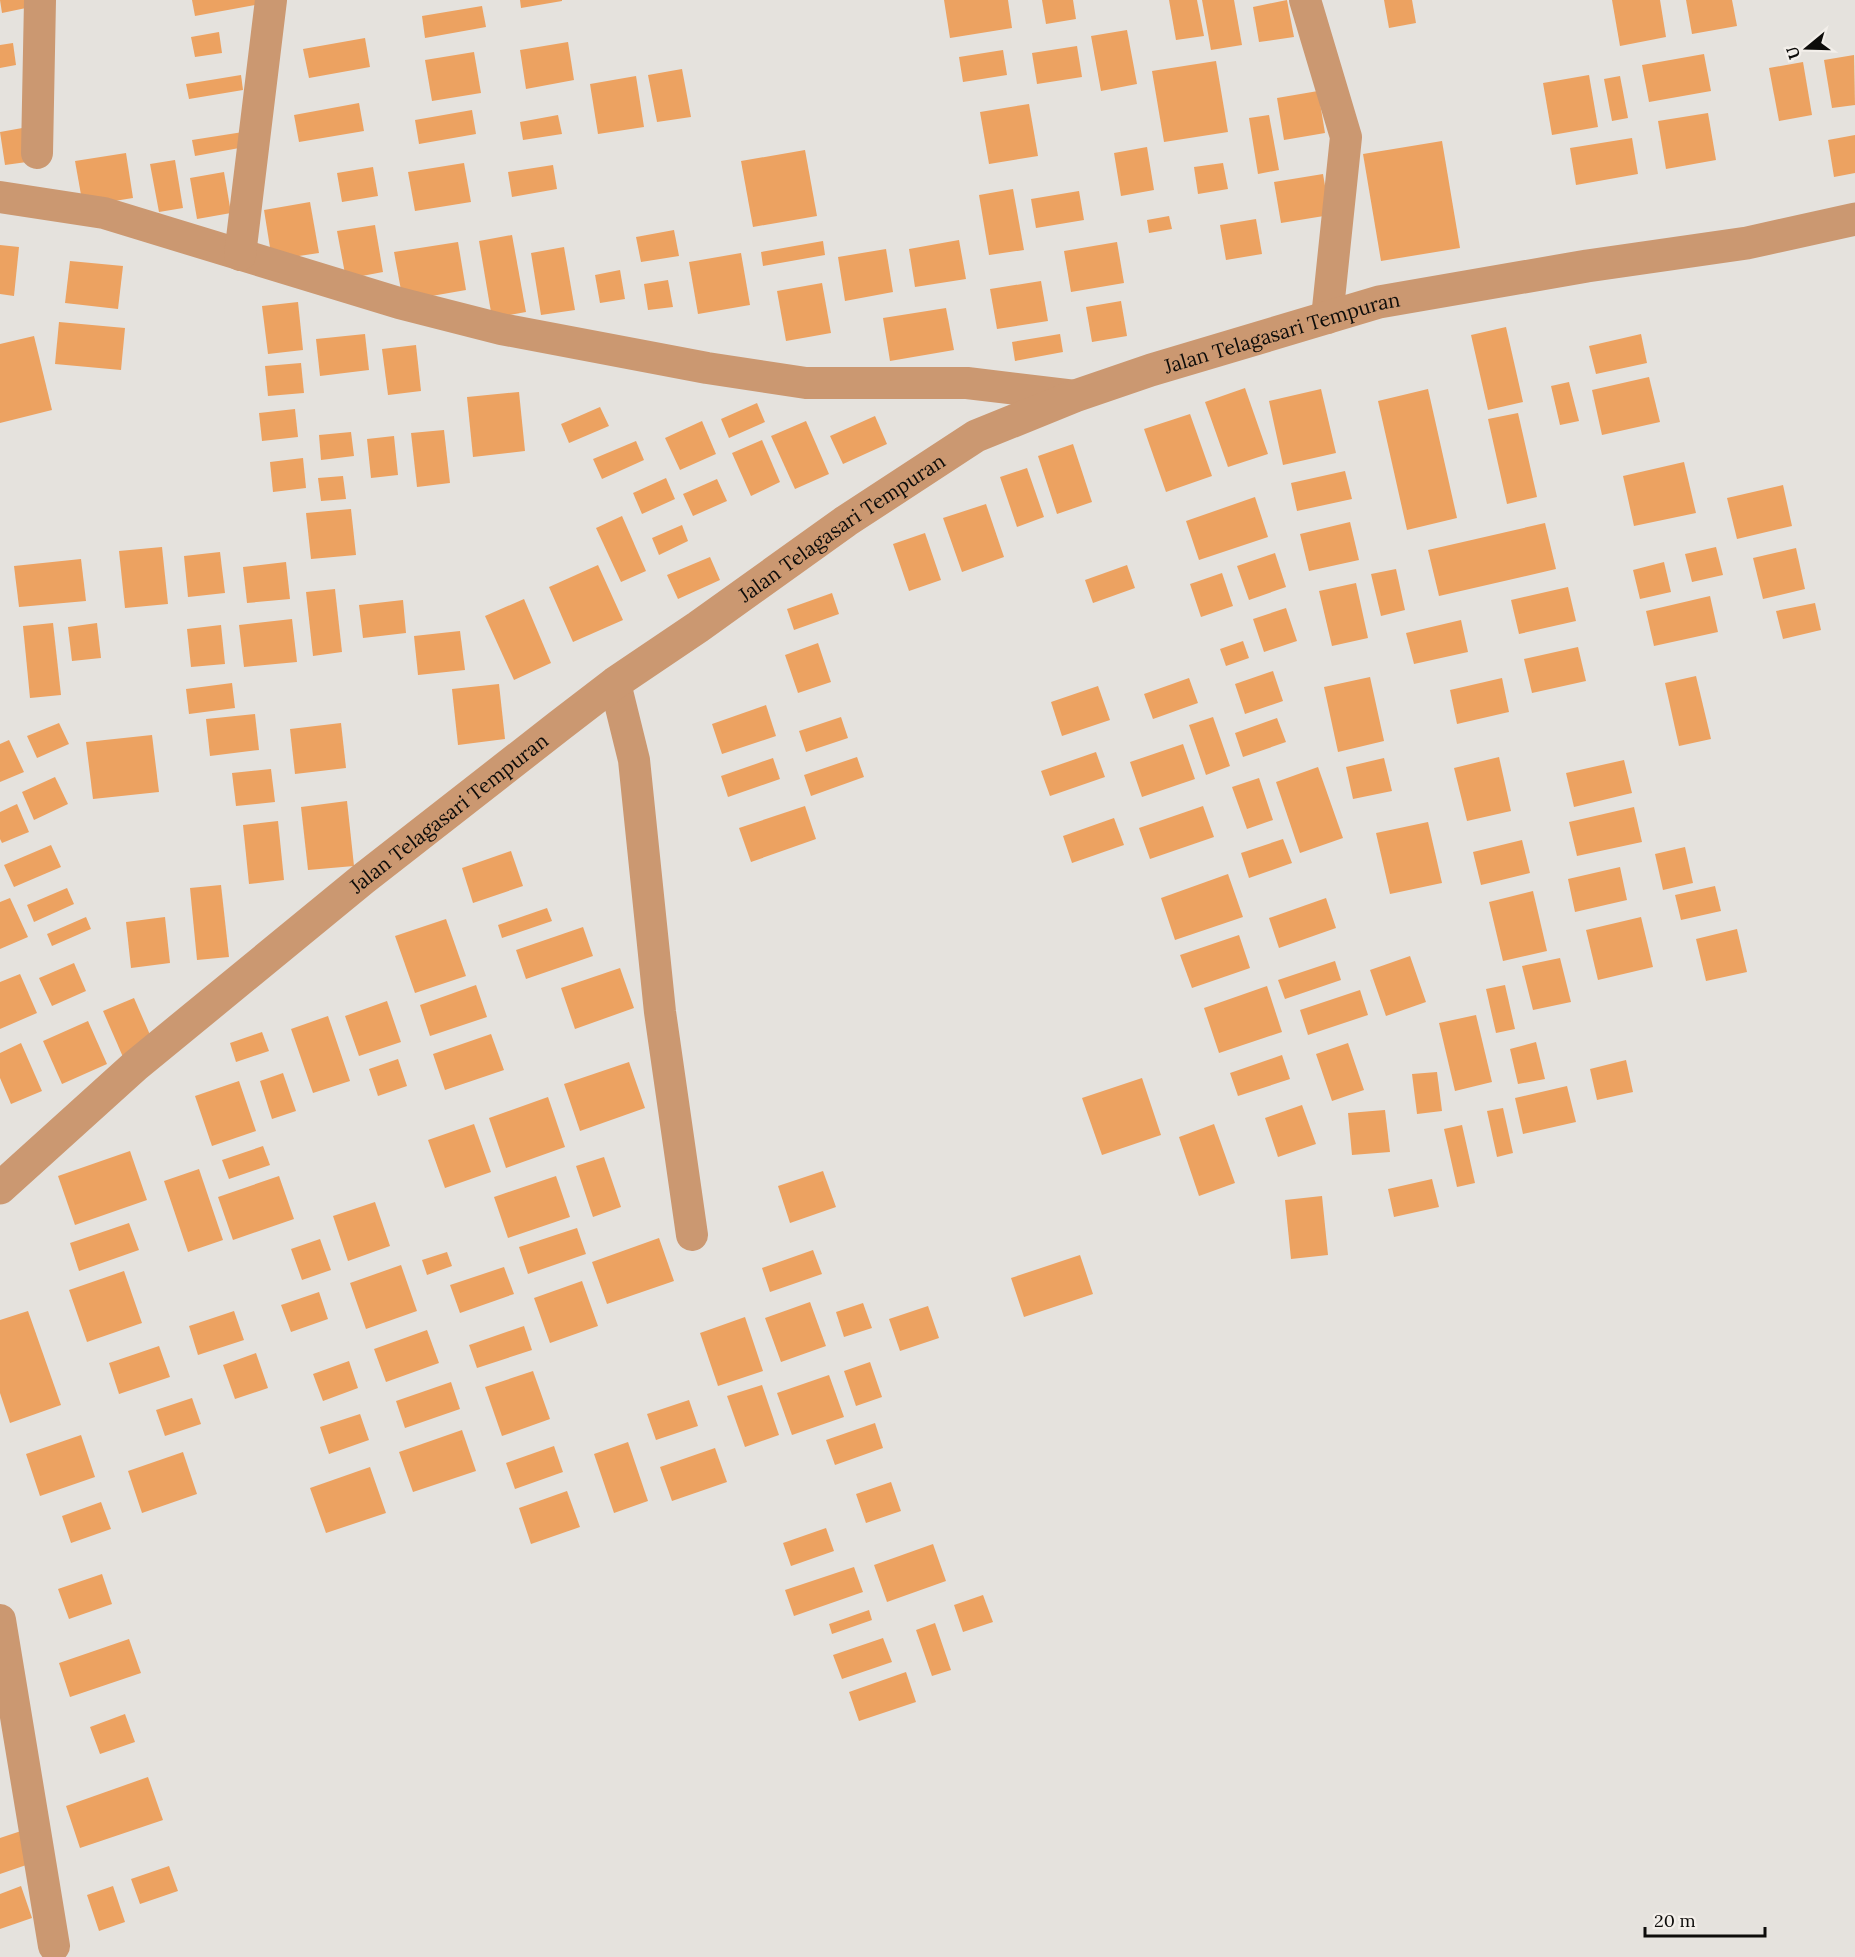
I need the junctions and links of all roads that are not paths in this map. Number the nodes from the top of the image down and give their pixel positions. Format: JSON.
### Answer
{"nodes":[{"id":1,"x":40,"y":0,"type":"edge"},
{"id":2,"x":271,"y":0,"type":"edge"},
{"id":3,"x":1305,"y":0,"type":"edge"},
{"id":4,"x":37,"y":153,"type":"dead end"},
{"id":5,"x":0,"y":197,"type":"edge"},
{"id":6,"x":1855,"y":219,"type":"edge"},
{"id":7,"x":240,"y":255,"type":"junction"},
{"id":8,"x":1327,"y":318,"type":"junction"},
{"id":9,"x":1076,"y":396,"type":"junction"},
{"id":10,"x":615,"y":683,"type":"junction"},
{"id":11,"x":0,"y":1188,"type":"edge"},
{"id":12,"x":692,"y":1235,"type":"dead end"},
{"id":13,"x":0,"y":1620,"type":"edge"},
{"id":14,"x":54,"y":1947,"type":"dead end"}],
"edges":[{"from":1,"to":4,"type":"street"},
{"from":2,"to":7,"type":"street"},
{"from":3,"to":8,"type":"street"},
{"from":5,"to":7,"type":"street"},
{"from":6,"to":8,"type":"street","name":"Jalan Telagasari Tempuran"},
{"from":7,"to":9,"type":"street"},
{"from":8,"to":9,"type":"street","name":"Jalan Telagasari Tempuran"},
{"from":9,"to":10,"type":"street","name":"Jalan Telagasari Tempuran"},
{"from":10,"to":11,"type":"street","name":"Jalan Telagasari Tempuran"},
{"from":10,"to":12,"type":"street"},
{"from":13,"to":14,"type":"street"}]}
